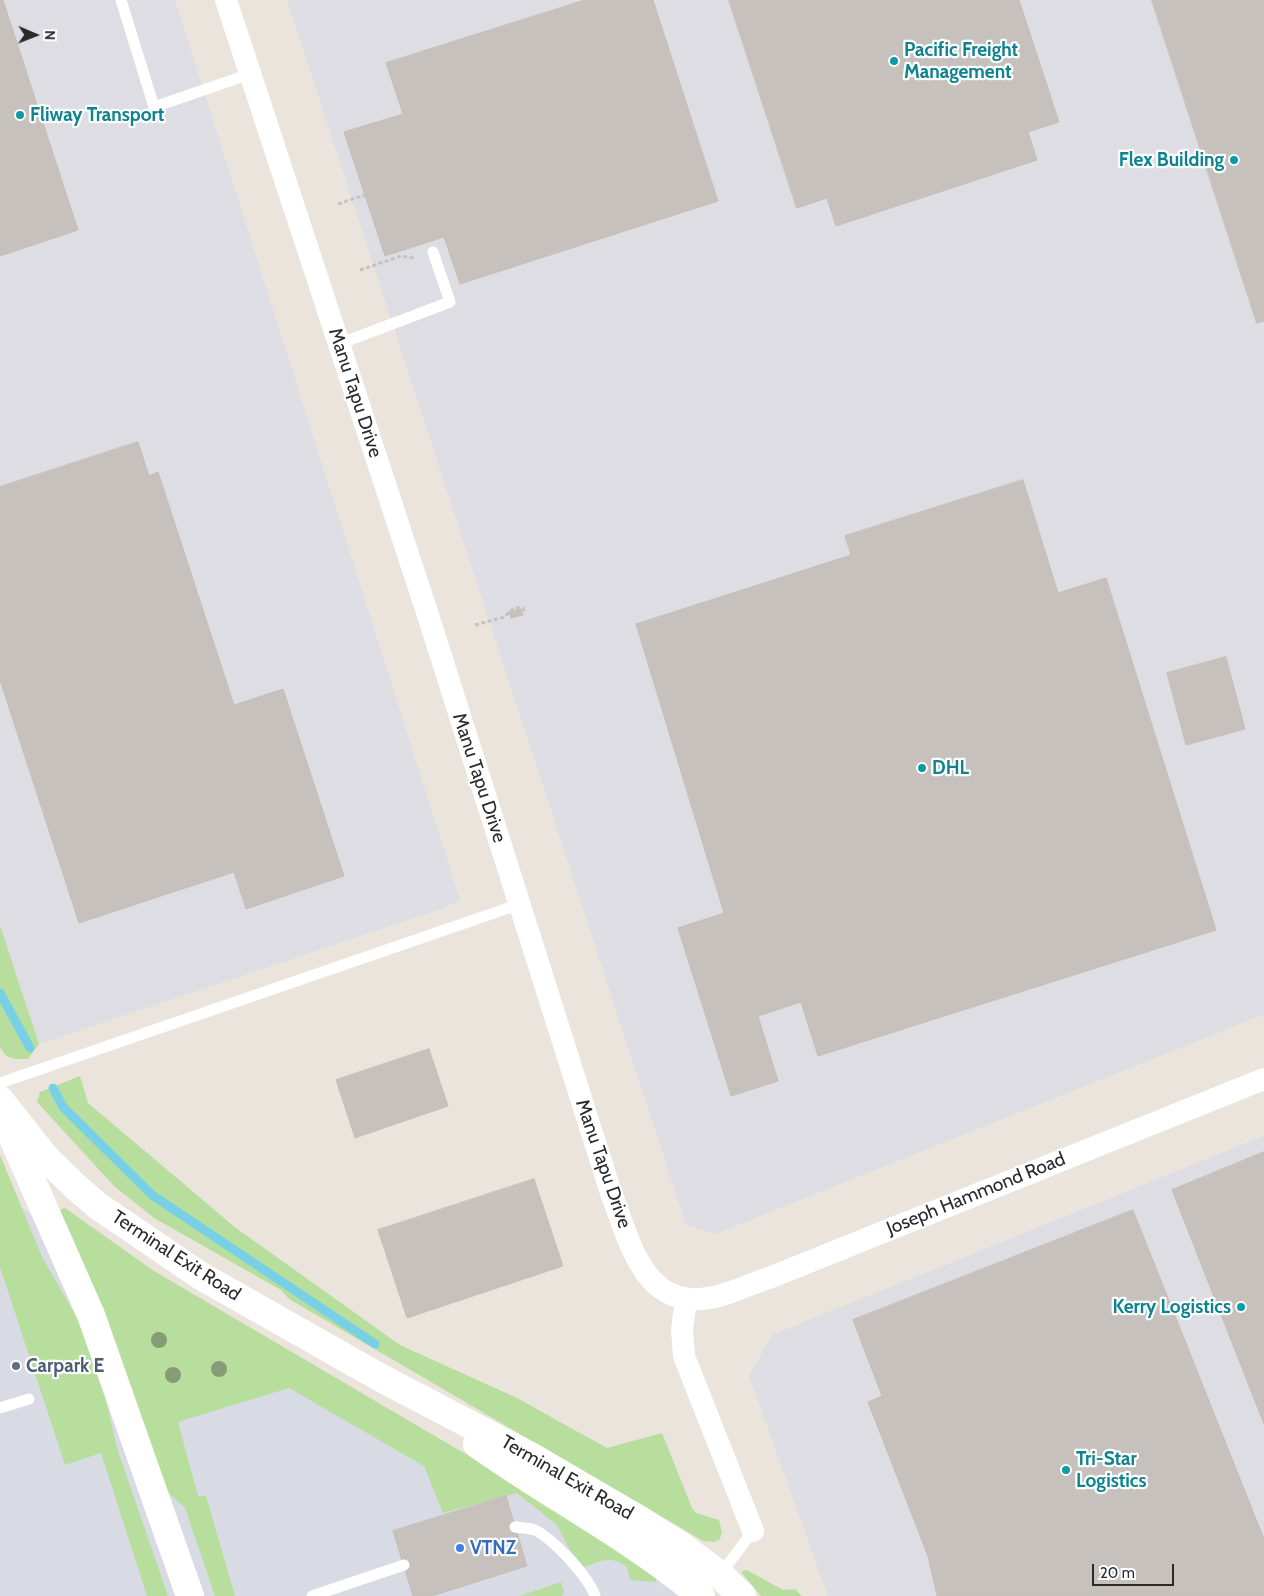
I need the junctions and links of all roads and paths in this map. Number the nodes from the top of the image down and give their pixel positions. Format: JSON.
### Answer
{"nodes":[{"id":1,"x":121,"y":0,"type":"edge"},
{"id":2,"x":226,"y":0,"type":"edge"},
{"id":3,"x":250,"y":74,"type":"junction"},
{"id":4,"x":365,"y":195,"type":"dead end"},
{"id":5,"x":338,"y":204,"type":"dead end"},
{"id":6,"x":433,"y":252,"type":"dead end"},
{"id":7,"x":400,"y":256,"type":"dead end"},
{"id":8,"x":360,"y":270,"type":"dead end"},
{"id":9,"x":338,"y":344,"type":"junction"},
{"id":10,"x":525,"y":612,"type":"dead end"},
{"id":11,"x":475,"y":626,"type":"dead end"},
{"id":12,"x":520,"y":904,"type":"junction"},
{"id":13,"x":1264,"y":1079,"type":"edge"},
{"id":14,"x":0,"y":1083,"type":"edge"},
{"id":15,"x":0,"y":1100,"type":"edge"},
{"id":16,"x":0,"y":1109,"type":"edge"},
{"id":17,"x":686,"y":1299,"type":"junction"},
{"id":18,"x":381,"y":1378,"type":"junction"},
{"id":19,"x":29,"y":1398,"type":"dead end"},
{"id":20,"x":0,"y":1408,"type":"edge"},
{"id":21,"x":515,"y":1527,"type":"dead end"},
{"id":22,"x":753,"y":1531,"type":"joint"},
{"id":23,"x":404,"y":1565,"type":"dead end"},
{"id":24,"x":720,"y":1575,"type":"junction"},
{"id":25,"x":190,"y":1596,"type":"edge"},
{"id":26,"x":312,"y":1596,"type":"edge"},
{"id":27,"x":595,"y":1596,"type":"edge"},
{"id":28,"x":701,"y":1596,"type":"edge"},
{"id":29,"x":742,"y":1596,"type":"edge"}],
"edges":[{"from":1,"to":3,"type":"lane"},
{"from":2,"to":3,"type":"street","name":"Manu Tapu Drive"},
{"from":3,"to":9,"type":"street","name":"Manu Tapu Drive"},
{"from":4,"to":5,"type":"path"},
{"from":6,"to":9,"type":"lane"},
{"from":7,"to":8,"type":"path"},
{"from":9,"to":12,"type":"street","name":"Manu Tapu Drive"},
{"from":10,"to":11,"type":"path"},
{"from":12,"to":14,"type":"lane"},
{"from":12,"to":17,"type":"street","name":"Manu Tapu Drive"},
{"from":13,"to":17,"type":"street","name":"Joseph Hammond Road"},
{"from":15,"to":18,"type":"street","name":"Terminal Exit Road"},
{"from":16,"to":25,"type":"street"},
{"from":17,"to":22,"type":"street"},
{"from":18,"to":24,"type":"street","name":"Terminal Exit Road"},
{"from":18,"to":28,"type":"street","name":"Terminal Exit Road"},
{"from":19,"to":20,"type":"lane"},
{"from":21,"to":27,"type":"lane"},
{"from":22,"to":24,"type":"lane"},
{"from":23,"to":26,"type":"lane"},
{"from":24,"to":29,"type":"street","name":"Terminal Exit Road"}]}
